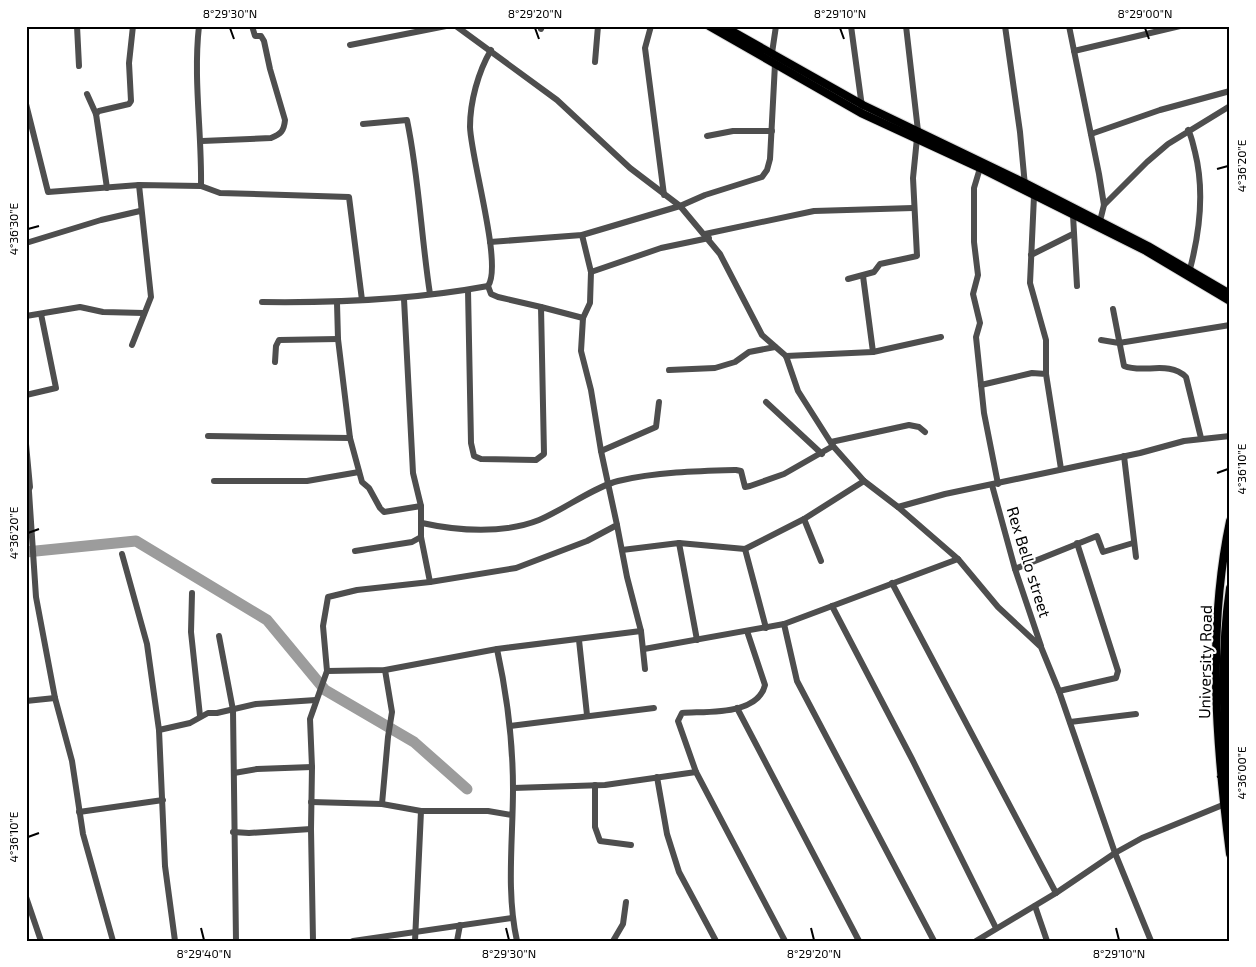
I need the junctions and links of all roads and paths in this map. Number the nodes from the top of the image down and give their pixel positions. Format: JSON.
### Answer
{"nodes":[{"id":1,"x":78,"y":26,"type":"edge"},
{"id":2,"x":133,"y":26,"type":"edge"},
{"id":3,"x":199,"y":26,"type":"edge"},
{"id":4,"x":252,"y":26,"type":"edge"},
{"id":5,"x":446,"y":26,"type":"edge"},
{"id":6,"x":456,"y":26,"type":"edge"},
{"id":7,"x":598,"y":26,"type":"edge"},
{"id":8,"x":651,"y":26,"type":"edge"},
{"id":9,"x":709,"y":26,"type":"edge"},
{"id":10,"x":724,"y":26,"type":"edge"},
{"id":11,"x":776,"y":26,"type":"edge"},
{"id":12,"x":851,"y":26,"type":"edge"},
{"id":13,"x":906,"y":26,"type":"edge"},
{"id":14,"x":1005,"y":26,"type":"edge"},
{"id":15,"x":1069,"y":26,"type":"edge"},
{"id":16,"x":1180,"y":26,"type":"edge"},
{"id":17,"x":350,"y":45,"type":"dead end"},
{"id":18,"x":491,"y":50,"type":"junction"},
{"id":19,"x":1074,"y":51,"type":"junction"},
{"id":20,"x":772,"y":53,"type":"junction"},
{"id":21,"x":595,"y":62,"type":"dead end"},
{"id":22,"x":775,"y":64,"type":"junction"},
{"id":23,"x":80,"y":66,"type":"dead end"},
{"id":24,"x":1230,"y":90,"type":"edge"},
{"id":25,"x":87,"y":94,"type":"dead end"},
{"id":26,"x":26,"y":104,"type":"edge"},
{"id":27,"x":1230,"y":106,"type":"edge"},
{"id":28,"x":862,"y":109,"type":"junction"},
{"id":29,"x":96,"y":114,"type":"junction"},
{"id":30,"x":363,"y":124,"type":"dead end"},
{"id":31,"x":1188,"y":130,"type":"junction"},
{"id":32,"x":772,"y":131,"type":"junction"},
{"id":33,"x":1091,"y":134,"type":"junction"},
{"id":34,"x":918,"y":135,"type":"junction"},
{"id":35,"x":707,"y":136,"type":"dead end"},
{"id":36,"x":202,"y":141,"type":"junction"},
{"id":37,"x":980,"y":168,"type":"junction"},
{"id":38,"x":139,"y":185,"type":"junction"},
{"id":39,"x":201,"y":186,"type":"junction"},
{"id":40,"x":1025,"y":187,"type":"junction"},
{"id":41,"x":107,"y":188,"type":"junction"},
{"id":42,"x":664,"y":195,"type":"junction"},
{"id":43,"x":1034,"y":196,"type":"junction"},
{"id":44,"x":1104,"y":205,"type":"junction"},
{"id":45,"x":680,"y":206,"type":"junction"},
{"id":46,"x":913,"y":208,"type":"junction"},
{"id":47,"x":140,"y":212,"type":"junction"},
{"id":48,"x":1073,"y":215,"type":"junction"},
{"id":49,"x":1100,"y":221,"type":"junction"},
{"id":50,"x":1073,"y":234,"type":"junction"},
{"id":51,"x":582,"y":235,"type":"junction"},
{"id":52,"x":707,"y":236,"type":"junction"},
{"id":53,"x":490,"y":242,"type":"junction"},
{"id":54,"x":26,"y":243,"type":"edge"},
{"id":55,"x":1031,"y":255,"type":"junction"},
{"id":56,"x":1190,"y":269,"type":"junction"},
{"id":57,"x":592,"y":272,"type":"junction"},
{"id":58,"x":863,"y":276,"type":"junction"},
{"id":59,"x":848,"y":279,"type":"dead end"},
{"id":60,"x":488,"y":286,"type":"junction"},
{"id":61,"x":1077,"y":286,"type":"dead end"},
{"id":62,"x":468,"y":290,"type":"junction"},
{"id":63,"x":430,"y":294,"type":"junction"},
{"id":64,"x":1230,"y":294,"type":"edge"},
{"id":65,"x":404,"y":299,"type":"junction"},
{"id":66,"x":362,"y":300,"type":"junction"},
{"id":67,"x":1230,"y":301,"type":"edge"},
{"id":68,"x":262,"y":302,"type":"dead end"},
{"id":69,"x":337,"y":303,"type":"junction"},
{"id":70,"x":541,"y":307,"type":"junction"},
{"id":71,"x":1113,"y":309,"type":"dead end"},
{"id":72,"x":144,"y":313,"type":"junction"},
{"id":73,"x":41,"y":314,"type":"junction"},
{"id":74,"x":26,"y":316,"type":"edge"},
{"id":75,"x":583,"y":318,"type":"junction"},
{"id":76,"x":1230,"y":325,"type":"edge"},
{"id":77,"x":941,"y":337,"type":"dead end"},
{"id":78,"x":338,"y":339,"type":"junction"},
{"id":79,"x":1101,"y":340,"type":"dead end"},
{"id":80,"x":1119,"y":343,"type":"junction"},
{"id":81,"x":132,"y":345,"type":"dead end"},
{"id":82,"x":775,"y":347,"type":"junction"},
{"id":83,"x":873,"y":352,"type":"junction"},
{"id":84,"x":786,"y":356,"type":"junction"},
{"id":85,"x":275,"y":362,"type":"dead end"},
{"id":86,"x":669,"y":370,"type":"dead end"},
{"id":87,"x":1046,"y":374,"type":"junction"},
{"id":88,"x":981,"y":385,"type":"junction"},
{"id":89,"x":26,"y":395,"type":"edge"},
{"id":90,"x":660,"y":402,"type":"dead end"},
{"id":91,"x":766,"y":402,"type":"dead end"},
{"id":92,"x":925,"y":432,"type":"dead end"},
{"id":93,"x":208,"y":436,"type":"dead end"},
{"id":94,"x":1230,"y":436,"type":"edge"},
{"id":95,"x":350,"y":438,"type":"junction"},
{"id":96,"x":1200,"y":438,"type":"junction"},
{"id":97,"x":26,"y":444,"type":"edge"},
{"id":98,"x":832,"y":444,"type":"junction"},
{"id":99,"x":601,"y":451,"type":"junction"},
{"id":100,"x":822,"y":454,"type":"junction"},
{"id":101,"x":1124,"y":456,"type":"junction"},
{"id":102,"x":1061,"y":469,"type":"junction"},
{"id":103,"x":359,"y":472,"type":"junction"},
{"id":104,"x":864,"y":481,"type":"junction"},
{"id":105,"x":214,"y":482,"type":"dead end"},
{"id":106,"x":995,"y":484,"type":"junction"},
{"id":107,"x":608,"y":485,"type":"junction"},
{"id":108,"x":28,"y":493,"type":"edge"},
{"id":109,"x":421,"y":506,"type":"junction"},
{"id":110,"x":898,"y":507,"type":"junction"},
{"id":111,"x":804,"y":519,"type":"junction"},
{"id":112,"x":1230,"y":521,"type":"edge"},
{"id":113,"x":422,"y":523,"type":"junction"},
{"id":114,"x":617,"y":525,"type":"junction"},
{"id":115,"x":421,"y":537,"type":"junction"},
{"id":116,"x":679,"y":543,"type":"junction"},
{"id":117,"x":1077,"y":543,"type":"junction"},
{"id":118,"x":1133,"y":543,"type":"junction"},
{"id":119,"x":745,"y":549,"type":"junction"},
{"id":120,"x":622,"y":550,"type":"junction"},
{"id":121,"x":355,"y":551,"type":"dead end"},
{"id":122,"x":122,"y":554,"type":"dead end"},
{"id":123,"x":1136,"y":557,"type":"dead end"},
{"id":124,"x":958,"y":559,"type":"junction"},
{"id":125,"x":821,"y":561,"type":"dead end"},
{"id":126,"x":1015,"y":568,"type":"junction"},
{"id":127,"x":430,"y":582,"type":"junction"},
{"id":128,"x":892,"y":583,"type":"junction"},
{"id":129,"x":1230,"y":588,"type":"edge"},
{"id":130,"x":192,"y":592,"type":"dead end"},
{"id":131,"x":832,"y":606,"type":"junction"},
{"id":132,"x":784,"y":624,"type":"junction"},
{"id":133,"x":766,"y":628,"type":"junction"},
{"id":134,"x":642,"y":631,"type":"junction"},
{"id":135,"x":747,"y":631,"type":"junction"},
{"id":136,"x":219,"y":636,"type":"dead end"},
{"id":137,"x":579,"y":640,"type":"junction"},
{"id":138,"x":697,"y":640,"type":"junction"},
{"id":139,"x":1041,"y":647,"type":"junction"},
{"id":140,"x":497,"y":649,"type":"junction"},
{"id":141,"x":644,"y":649,"type":"junction"},
{"id":142,"x":645,"y":669,"type":"dead end"},
{"id":143,"x":384,"y":670,"type":"junction"},
{"id":144,"x":327,"y":671,"type":"junction"},
{"id":145,"x":1227,"y":676,"type":"edge"},
{"id":146,"x":1059,"y":691,"type":"junction"},
{"id":147,"x":55,"y":698,"type":"junction"},
{"id":148,"x":316,"y":700,"type":"junction"},
{"id":149,"x":26,"y":701,"type":"edge"},
{"id":150,"x":654,"y":708,"type":"dead end"},
{"id":151,"x":738,"y":708,"type":"junction"},
{"id":152,"x":232,"y":710,"type":"junction"},
{"id":153,"x":1136,"y":714,"type":"dead end"},
{"id":154,"x":587,"y":715,"type":"junction"},
{"id":155,"x":200,"y":716,"type":"junction"},
{"id":156,"x":1070,"y":722,"type":"junction"},
{"id":157,"x":510,"y":726,"type":"junction"},
{"id":158,"x":159,"y":730,"type":"junction"},
{"id":159,"x":312,"y":767,"type":"junction"},
{"id":160,"x":696,"y":772,"type":"junction"},
{"id":161,"x":234,"y":773,"type":"junction"},
{"id":162,"x":657,"y":778,"type":"junction"},
{"id":163,"x":595,"y":785,"type":"junction"},
{"id":164,"x":513,"y":788,"type":"junction"},
{"id":165,"x":1230,"y":791,"type":"edge"},
{"id":166,"x":163,"y":800,"type":"junction"},
{"id":167,"x":311,"y":802,"type":"junction"},
{"id":168,"x":1227,"y":803,"type":"edge"},
{"id":169,"x":382,"y":804,"type":"junction"},
{"id":170,"x":421,"y":811,"type":"junction"},
{"id":171,"x":79,"y":812,"type":"junction"},
{"id":172,"x":512,"y":815,"type":"junction"},
{"id":173,"x":311,"y":829,"type":"junction"},
{"id":174,"x":233,"y":832,"type":"junction"},
{"id":175,"x":631,"y":846,"type":"dead end"},
{"id":176,"x":1114,"y":853,"type":"junction"},
{"id":177,"x":1230,"y":854,"type":"edge"},
{"id":178,"x":1056,"y":894,"type":"junction"},
{"id":179,"x":26,"y":898,"type":"edge"},
{"id":180,"x":626,"y":902,"type":"dead end"},
{"id":181,"x":1035,"y":906,"type":"junction"},
{"id":182,"x":512,"y":918,"type":"junction"},
{"id":183,"x":460,"y":925,"type":"junction"},
{"id":184,"x":996,"y":928,"type":"junction"},
{"id":185,"x":414,"y":931,"type":"junction"},
{"id":186,"x":40,"y":941,"type":"edge"},
{"id":187,"x":113,"y":941,"type":"edge"},
{"id":188,"x":176,"y":941,"type":"edge"},
{"id":189,"x":236,"y":941,"type":"edge"},
{"id":190,"x":313,"y":941,"type":"edge"},
{"id":191,"x":354,"y":941,"type":"edge"},
{"id":192,"x":415,"y":941,"type":"edge"},
{"id":193,"x":457,"y":941,"type":"edge"},
{"id":194,"x":517,"y":941,"type":"edge"},
{"id":195,"x":613,"y":941,"type":"edge"},
{"id":196,"x":716,"y":941,"type":"edge"},
{"id":197,"x":784,"y":941,"type":"edge"},
{"id":198,"x":859,"y":941,"type":"edge"},
{"id":199,"x":934,"y":941,"type":"edge"},
{"id":200,"x":976,"y":941,"type":"edge"},
{"id":201,"x":1047,"y":941,"type":"edge"},
{"id":202,"x":1151,"y":941,"type":"edge"}],
"edges":[{"from":1,"to":23,"type":"street"},
{"from":2,"to":29,"type":"street"},
{"from":3,"to":36,"type":"street"},
{"from":4,"to":36,"type":"street"},
{"from":5,"to":17,"type":"street"},
{"from":6,"to":18,"type":"street"},
{"from":7,"to":21,"type":"street"},
{"from":8,"to":42,"type":"street"},
{"from":9,"to":22,"type":"main road"},
{"from":10,"to":20,"type":"main road"},
{"from":11,"to":20,"type":"street"},
{"from":12,"to":28,"type":"street"},
{"from":13,"to":34,"type":"street"},
{"from":14,"to":40,"type":"street"},
{"from":15,"to":19,"type":"street"},
{"from":16,"to":19,"type":"street"},
{"from":18,"to":42,"type":"street"},
{"from":18,"to":53,"type":"street"},
{"from":19,"to":33,"type":"street"},
{"from":20,"to":28,"type":"main road"},
{"from":22,"to":28,"type":"main road"},
{"from":22,"to":32,"type":"street"},
{"from":24,"to":33,"type":"street"},
{"from":25,"to":29,"type":"street"},
{"from":26,"to":41,"type":"street"},
{"from":27,"to":31,"type":"street"},
{"from":28,"to":34,"type":"main road"},
{"from":29,"to":41,"type":"street"},
{"from":30,"to":63,"type":"street"},
{"from":31,"to":44,"type":"street"},
{"from":31,"to":56,"type":"street"},
{"from":32,"to":35,"type":"street"},
{"from":32,"to":45,"type":"street"},
{"from":33,"to":44,"type":"street"},
{"from":34,"to":37,"type":"main road"},
{"from":34,"to":40,"type":"main road"},
{"from":34,"to":46,"type":"street"},
{"from":36,"to":39,"type":"street"},
{"from":37,"to":40,"type":"main road"},
{"from":37,"to":88,"type":"street","name":"Rex Bello street"},
{"from":38,"to":39,"type":"street"},
{"from":38,"to":41,"type":"street"},
{"from":38,"to":47,"type":"street"},
{"from":39,"to":66,"type":"street"},
{"from":40,"to":43,"type":"main road"},
{"from":40,"to":49,"type":"main road"},
{"from":42,"to":45,"type":"street"},
{"from":43,"to":48,"type":"main road"},
{"from":43,"to":55,"type":"street"},
{"from":44,"to":49,"type":"street"},
{"from":45,"to":51,"type":"street"},
{"from":45,"to":52,"type":"street"},
{"from":46,"to":52,"type":"street"},
{"from":46,"to":58,"type":"street"},
{"from":47,"to":54,"type":"street"},
{"from":47,"to":72,"type":"street"},
{"from":48,"to":50,"type":"street"},
{"from":48,"to":67,"type":"main road"},
{"from":49,"to":56,"type":"main road"},
{"from":50,"to":55,"type":"street"},
{"from":50,"to":61,"type":"street"},
{"from":51,"to":53,"type":"street"},
{"from":51,"to":57,"type":"street"},
{"from":52,"to":57,"type":"street"},
{"from":52,"to":82,"type":"street"},
{"from":53,"to":60,"type":"street"},
{"from":55,"to":87,"type":"street"},
{"from":56,"to":64,"type":"main road"},
{"from":57,"to":75,"type":"street"},
{"from":58,"to":59,"type":"street"},
{"from":58,"to":83,"type":"street"},
{"from":60,"to":62,"type":"street"},
{"from":60,"to":70,"type":"street"},
{"from":62,"to":63,"type":"street"},
{"from":62,"to":70,"type":"street"},
{"from":63,"to":65,"type":"street"},
{"from":65,"to":66,"type":"street"},
{"from":65,"to":109,"type":"street"},
{"from":66,"to":69,"type":"street"},
{"from":68,"to":69,"type":"street"},
{"from":69,"to":78,"type":"street"},
{"from":70,"to":75,"type":"street"},
{"from":71,"to":80,"type":"street"},
{"from":72,"to":73,"type":"street"},
{"from":72,"to":81,"type":"street"},
{"from":73,"to":74,"type":"street"},
{"from":73,"to":89,"type":"street"},
{"from":75,"to":99,"type":"street"},
{"from":76,"to":80,"type":"street"},
{"from":77,"to":83,"type":"street"},
{"from":78,"to":85,"type":"street"},
{"from":78,"to":95,"type":"street"},
{"from":79,"to":80,"type":"street"},
{"from":80,"to":96,"type":"street"},
{"from":82,"to":84,"type":"street"},
{"from":82,"to":86,"type":"street"},
{"from":83,"to":84,"type":"street"},
{"from":84,"to":98,"type":"street"},
{"from":87,"to":88,"type":"street"},
{"from":87,"to":102,"type":"street"},
{"from":88,"to":106,"type":"street","name":"Rex Bello street"},
{"from":90,"to":99,"type":"street"},
{"from":91,"to":100,"type":"street"},
{"from":92,"to":98,"type":"street"},
{"from":93,"to":95,"type":"street"},
{"from":94,"to":96,"type":"street"},
{"from":95,"to":103,"type":"street"},
{"from":96,"to":101,"type":"street"},
{"from":97,"to":108,"type":"street"},
{"from":98,"to":100,"type":"street"},
{"from":98,"to":104,"type":"street"},
{"from":99,"to":107,"type":"street"},
{"from":100,"to":107,"type":"street"},
{"from":101,"to":102,"type":"street"},
{"from":101,"to":118,"type":"street"},
{"from":102,"to":106,"type":"street"},
{"from":103,"to":105,"type":"street"},
{"from":103,"to":109,"type":"street"},
{"from":104,"to":110,"type":"street"},
{"from":104,"to":111,"type":"street"},
{"from":106,"to":110,"type":"street"},
{"from":106,"to":126,"type":"street","name":"Rex Bello street"},
{"from":107,"to":113,"type":"street"},
{"from":107,"to":114,"type":"street"},
{"from":108,"to":147,"type":"street"},
{"from":109,"to":113,"type":"street"},
{"from":110,"to":124,"type":"street"},
{"from":111,"to":119,"type":"street"},
{"from":111,"to":125,"type":"street"},
{"from":112,"to":168,"type":"main road","name":"University Road"},
{"from":113,"to":115,"type":"street"},
{"from":114,"to":120,"type":"street"},
{"from":114,"to":127,"type":"street"},
{"from":115,"to":121,"type":"street"},
{"from":115,"to":127,"type":"street"},
{"from":116,"to":119,"type":"street"},
{"from":116,"to":120,"type":"street"},
{"from":116,"to":138,"type":"street"},
{"from":117,"to":118,"type":"street"},
{"from":117,"to":126,"type":"street"},
{"from":117,"to":146,"type":"street"},
{"from":118,"to":123,"type":"street"},
{"from":119,"to":133,"type":"street"},
{"from":120,"to":134,"type":"street"},
{"from":122,"to":158,"type":"street"},
{"from":124,"to":128,"type":"street"},
{"from":124,"to":139,"type":"street"},
{"from":126,"to":139,"type":"street","name":"Rex Bello street"},
{"from":127,"to":144,"type":"street"},
{"from":128,"to":131,"type":"street"},
{"from":128,"to":178,"type":"street"},
{"from":129,"to":145,"type":"main road","name":"University Road"},
{"from":130,"to":155,"type":"street"},
{"from":131,"to":132,"type":"street"},
{"from":131,"to":184,"type":"street"},
{"from":132,"to":133,"type":"street"},
{"from":132,"to":199,"type":"street"},
{"from":133,"to":135,"type":"street"},
{"from":134,"to":137,"type":"street"},
{"from":134,"to":141,"type":"street"},
{"from":135,"to":138,"type":"street"},
{"from":135,"to":151,"type":"street"},
{"from":136,"to":152,"type":"street"},
{"from":137,"to":140,"type":"street"},
{"from":137,"to":154,"type":"street"},
{"from":138,"to":141,"type":"street"},
{"from":139,"to":146,"type":"street","name":"Rex Bello street"},
{"from":140,"to":143,"type":"street"},
{"from":140,"to":157,"type":"street"},
{"from":141,"to":142,"type":"street"},
{"from":143,"to":144,"type":"street"},
{"from":143,"to":169,"type":"street"},
{"from":144,"to":148,"type":"street"},
{"from":145,"to":165,"type":"main road","name":"University Road"},
{"from":146,"to":156,"type":"street","name":"Rex Bello street"},
{"from":147,"to":149,"type":"street"},
{"from":147,"to":171,"type":"street"},
{"from":148,"to":152,"type":"street"},
{"from":148,"to":159,"type":"street"},
{"from":150,"to":154,"type":"street"},
{"from":151,"to":160,"type":"street"},
{"from":151,"to":198,"type":"street"},
{"from":152,"to":155,"type":"street"},
{"from":152,"to":161,"type":"street"},
{"from":153,"to":156,"type":"street"},
{"from":154,"to":157,"type":"street"},
{"from":155,"to":158,"type":"street"},
{"from":156,"to":176,"type":"street","name":"Rex Bello street"},
{"from":157,"to":164,"type":"street"},
{"from":158,"to":166,"type":"street"},
{"from":159,"to":161,"type":"street"},
{"from":159,"to":167,"type":"street"},
{"from":160,"to":162,"type":"street"},
{"from":160,"to":197,"type":"street"},
{"from":161,"to":174,"type":"street"},
{"from":162,"to":163,"type":"street"},
{"from":162,"to":196,"type":"street"},
{"from":163,"to":164,"type":"street"},
{"from":163,"to":175,"type":"street"},
{"from":164,"to":172,"type":"street"},
{"from":166,"to":171,"type":"street"},
{"from":166,"to":188,"type":"street"},
{"from":167,"to":169,"type":"street"},
{"from":167,"to":173,"type":"street"},
{"from":168,"to":176,"type":"street"},
{"from":168,"to":177,"type":"main road","name":"University Road"},
{"from":169,"to":170,"type":"street"},
{"from":170,"to":172,"type":"street"},
{"from":170,"to":185,"type":"street"},
{"from":171,"to":187,"type":"street"},
{"from":172,"to":182,"type":"street"},
{"from":173,"to":174,"type":"street"},
{"from":173,"to":190,"type":"street"},
{"from":174,"to":189,"type":"street"},
{"from":176,"to":178,"type":"street"},
{"from":176,"to":202,"type":"street","name":"Rex Bello street"},
{"from":178,"to":181,"type":"street"},
{"from":179,"to":186,"type":"street"},
{"from":180,"to":195,"type":"street"},
{"from":181,"to":184,"type":"street"},
{"from":181,"to":201,"type":"street"},
{"from":182,"to":183,"type":"street"},
{"from":182,"to":194,"type":"street"},
{"from":183,"to":185,"type":"street"},
{"from":183,"to":193,"type":"street"},
{"from":184,"to":200,"type":"street"},
{"from":185,"to":191,"type":"street"},
{"from":185,"to":192,"type":"street"}]}
